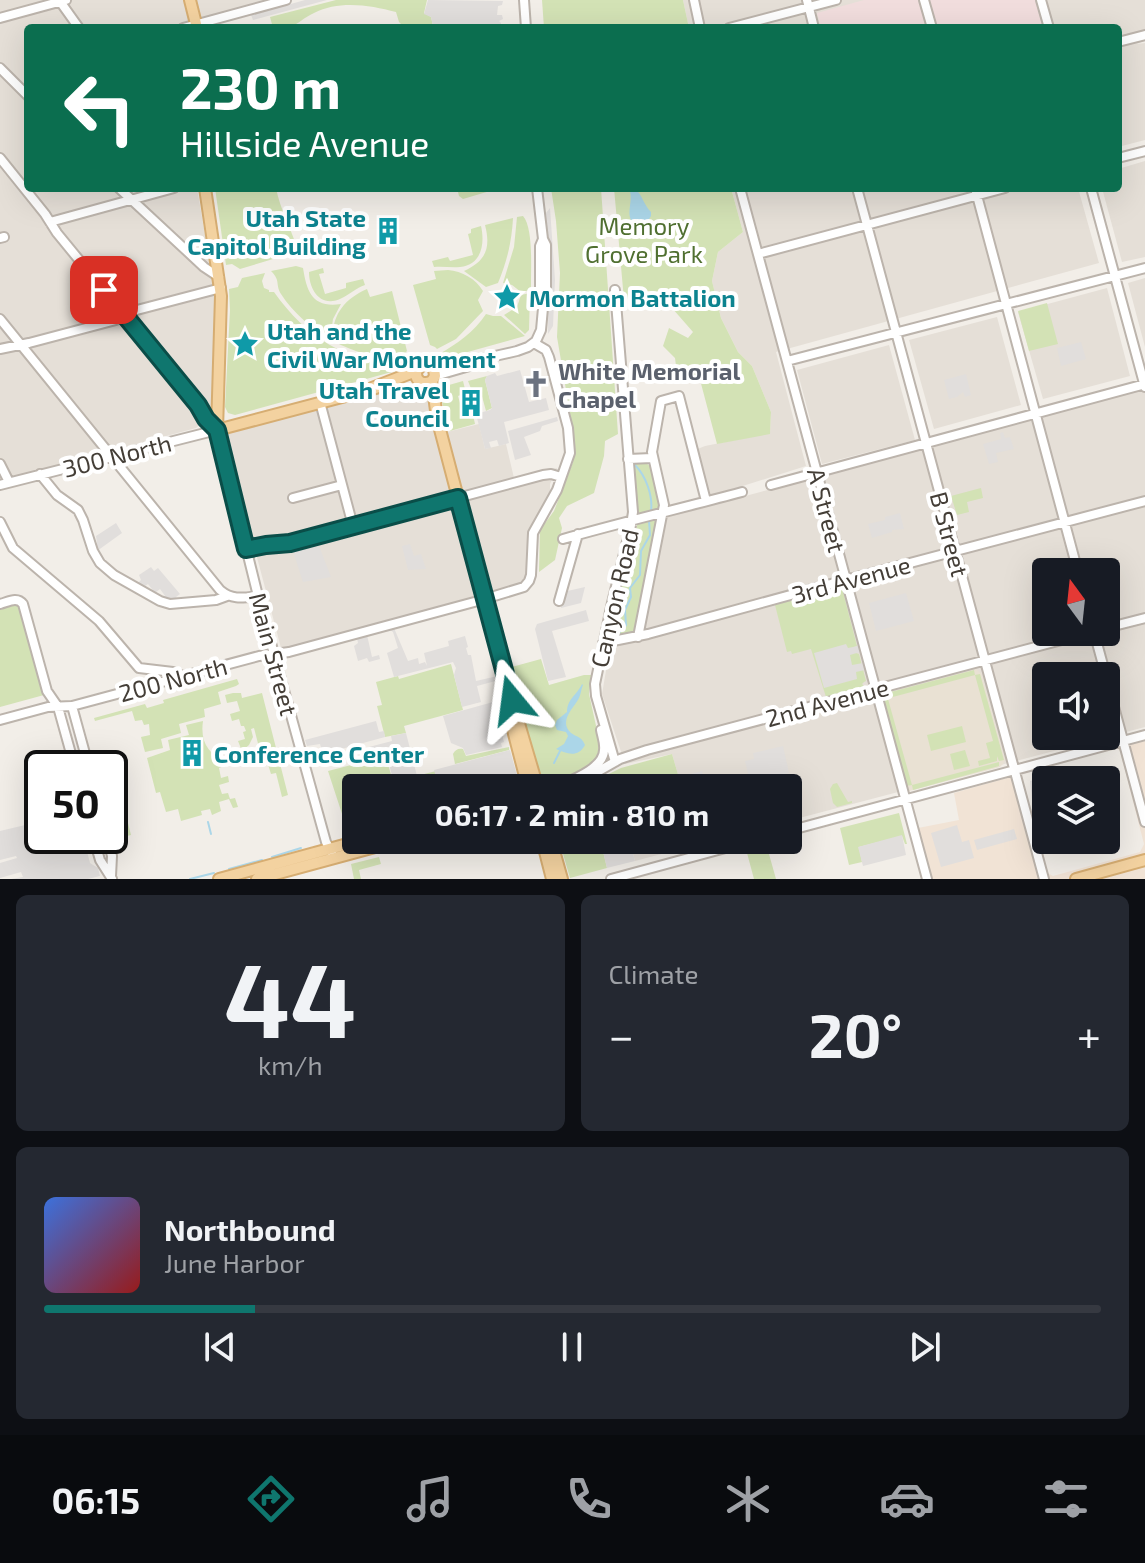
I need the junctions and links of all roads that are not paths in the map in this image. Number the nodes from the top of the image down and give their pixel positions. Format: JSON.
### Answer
{"nodes":[{"id":1,"x":190,"y":0,"type":"edge"},
{"id":2,"x":286,"y":0,"type":"edge"},
{"id":3,"x":524,"y":0,"type":"edge"},
{"id":4,"x":694,"y":0,"type":"edge"},
{"id":5,"x":836,"y":0,"type":"edge"},
{"id":6,"x":924,"y":0,"type":"edge"},
{"id":7,"x":1041,"y":0,"type":"edge"},
{"id":8,"x":61,"y":1,"type":"edge"},
{"id":9,"x":808,"y":4,"type":"edge"},
{"id":10,"x":0,"y":18,"type":"edge"},
{"id":11,"x":76,"y":24,"type":"edge"},
{"id":12,"x":196,"y":24,"type":"edge"},
{"id":13,"x":203,"y":24,"type":"edge"},
{"id":14,"x":526,"y":24,"type":"edge"},
{"id":15,"x":699,"y":24,"type":"edge"},
{"id":16,"x":742,"y":24,"type":"edge"},
{"id":17,"x":813,"y":24,"type":"edge"},
{"id":18,"x":931,"y":24,"type":"edge"},
{"id":19,"x":1048,"y":24,"type":"edge"},
{"id":20,"x":1145,"y":35,"type":"edge"},
{"id":21,"x":1122,"y":41,"type":"edge"},
{"id":22,"x":0,"y":68,"type":"edge"},
{"id":23,"x":24,"y":92,"type":"edge"},
{"id":24,"x":1145,"y":151,"type":"edge"},
{"id":25,"x":1122,"y":157,"type":"edge"},
{"id":26,"x":0,"y":158,"type":"edge"},
{"id":27,"x":24,"y":189,"type":"edge"},
{"id":28,"x":27,"y":192,"type":"edge"},
{"id":29,"x":123,"y":192,"type":"edge"},
{"id":30,"x":160,"y":192,"type":"edge"},
{"id":31,"x":206,"y":192,"type":"edge"},
{"id":32,"x":537,"y":192,"type":"edge"},
{"id":33,"x":741,"y":192,"type":"edge"},
{"id":34,"x":858,"y":192,"type":"edge"},
{"id":35,"x":976,"y":192,"type":"edge"},
{"id":36,"x":1092,"y":192,"type":"edge"},
{"id":37,"x":131,"y":200,"type":"junction"},
{"id":38,"x":50,"y":222,"type":"junction"},
{"id":39,"x":867,"y":225,"type":"junction"},
{"id":40,"x":758,"y":254,"type":"junction"},
{"id":41,"x":1145,"y":268,"type":"edge"},
{"id":42,"x":1115,"y":276,"type":"junction"},
{"id":43,"x":220,"y":283,"type":"junction"},
{"id":44,"x":615,"y":290,"type":"dead end"},
{"id":45,"x":1005,"y":305,"type":"junction"},
{"id":46,"x":124,"y":316,"type":"junction"},
{"id":47,"x":0,"y":319,"type":"edge"},
{"id":48,"x":896,"y":333,"type":"junction"},
{"id":49,"x":534,"y":343,"type":"junction"},
{"id":50,"x":21,"y":345,"type":"junction"},
{"id":51,"x":0,"y":349,"type":"edge"},
{"id":52,"x":787,"y":361,"type":"junction"},
{"id":53,"x":426,"y":376,"type":"junction"},
{"id":54,"x":1145,"y":385,"type":"edge"},
{"id":55,"x":320,"y":402,"type":"junction"},
{"id":56,"x":1035,"y":414,"type":"junction"},
{"id":57,"x":217,"y":430,"type":"junction"},
{"id":58,"x":926,"y":443,"type":"junction"},
{"id":59,"x":111,"y":456,"type":"junction"},
{"id":60,"x":652,"y":458,"type":"junction"},
{"id":61,"x":628,"y":459,"type":"junction"},
{"id":62,"x":0,"y":464,"type":"edge"},
{"id":63,"x":816,"y":472,"type":"junction"},
{"id":64,"x":40,"y":474,"type":"junction"},
{"id":65,"x":561,"y":477,"type":"junction"},
{"id":66,"x":4,"y":484,"type":"edge"},
{"id":67,"x":342,"y":485,"type":"junction"},
{"id":68,"x":771,"y":485,"type":"dead end"},
{"id":69,"x":742,"y":492,"type":"dead end"},
{"id":70,"x":293,"y":498,"type":"dead end"},
{"id":71,"x":458,"y":498,"type":"junction"},
{"id":72,"x":706,"y":501,"type":"junction"},
{"id":73,"x":1145,"y":501,"type":"edge"},
{"id":74,"x":663,"y":513,"type":"junction"},
{"id":75,"x":632,"y":519,"type":"junction"},
{"id":76,"x":0,"y":522,"type":"edge"},
{"id":77,"x":1064,"y":522,"type":"junction"},
{"id":78,"x":353,"y":526,"type":"junction"},
{"id":79,"x":578,"y":534,"type":"junction"},
{"id":80,"x":563,"y":539,"type":"dead end"},
{"id":81,"x":246,"y":549,"type":"junction"},
{"id":82,"x":954,"y":551,"type":"junction"},
{"id":83,"x":1074,"y":558,"type":"edge"},
{"id":84,"x":846,"y":580,"type":"junction"},
{"id":85,"x":227,"y":596,"type":"junction"},
{"id":86,"x":258,"y":596,"type":"junction"},
{"id":87,"x":485,"y":599,"type":"junction"},
{"id":88,"x":559,"y":601,"type":"dead end"},
{"id":89,"x":0,"y":604,"type":"edge"},
{"id":90,"x":1145,"y":618,"type":"edge"},
{"id":91,"x":1120,"y":624,"type":"edge"},
{"id":92,"x":638,"y":637,"type":"junction"},
{"id":93,"x":603,"y":643,"type":"junction"},
{"id":94,"x":1040,"y":646,"type":"edge"},
{"id":95,"x":273,"y":654,"type":"junction"},
{"id":96,"x":984,"y":661,"type":"junction"},
{"id":97,"x":183,"y":676,"type":"junction"},
{"id":98,"x":505,"y":676,"type":"junction"},
{"id":99,"x":876,"y":689,"type":"junction"},
{"id":100,"x":72,"y":706,"type":"junction"},
{"id":101,"x":58,"y":707,"type":"junction"},
{"id":102,"x":601,"y":713,"type":"junction"},
{"id":103,"x":0,"y":720,"type":"edge"},
{"id":104,"x":1120,"y":730,"type":"edge"},
{"id":105,"x":1145,"y":735,"type":"edge"},
{"id":106,"x":1123,"y":741,"type":"junction"},
{"id":107,"x":70,"y":750,"type":"edge"},
{"id":108,"x":84,"y":750,"type":"edge"},
{"id":109,"x":615,"y":762,"type":"junction"},
{"id":110,"x":1014,"y":770,"type":"junction"},
{"id":111,"x":524,"y":774,"type":"edge"},
{"id":112,"x":534,"y":774,"type":"edge"},
{"id":113,"x":583,"y":774,"type":"edge"},
{"id":114,"x":594,"y":774,"type":"edge"},
{"id":115,"x":905,"y":799,"type":"junction"},
{"id":116,"x":1145,"y":822,"type":"edge"},
{"id":117,"x":802,"y":827,"type":"edge"},
{"id":118,"x":342,"y":847,"type":"edge"},
{"id":119,"x":342,"y":850,"type":"edge"},
{"id":120,"x":328,"y":852,"type":"junction"},
{"id":121,"x":98,"y":854,"type":"edge"},
{"id":122,"x":112,"y":854,"type":"edge"},
{"id":123,"x":546,"y":854,"type":"edge"},
{"id":124,"x":555,"y":854,"type":"edge"},
{"id":125,"x":703,"y":854,"type":"edge"},
{"id":126,"x":1145,"y":860,"type":"edge"},
{"id":127,"x":112,"y":878,"type":"edge"},
{"id":128,"x":219,"y":879,"type":"edge"},
{"id":129,"x":257,"y":879,"type":"edge"},
{"id":130,"x":552,"y":879,"type":"edge"},
{"id":131,"x":562,"y":879,"type":"edge"},
{"id":132,"x":611,"y":879,"type":"edge"},
{"id":133,"x":927,"y":879,"type":"edge"},
{"id":134,"x":1044,"y":879,"type":"edge"},
{"id":135,"x":1076,"y":879,"type":"edge"}],
"edges":[{"from":1,"to":12,"type":"main road"},
{"from":2,"to":13,"type":"street"},
{"from":3,"to":14,"type":"street"},
{"from":4,"to":15,"type":"street"},
{"from":5,"to":9,"type":"street"},
{"from":6,"to":18,"type":"street"},
{"from":7,"to":19,"type":"street"},
{"from":8,"to":10,"type":"street"},
{"from":8,"to":11,"type":"street"},
{"from":9,"to":16,"type":"street"},
{"from":9,"to":17,"type":"street"},
{"from":20,"to":21,"type":"street"},
{"from":22,"to":23,"type":"street"},
{"from":24,"to":25,"type":"street"},
{"from":26,"to":27,"type":"street","name":"Main Street"},
{"from":28,"to":38,"type":"street","name":"Main Street"},
{"from":29,"to":37,"type":"street"},
{"from":30,"to":37,"type":"street"},
{"from":31,"to":43,"type":"main road"},
{"from":32,"to":49,"type":"street"},
{"from":33,"to":40,"type":"street","name":"A Street"},
{"from":34,"to":39,"type":"street","name":"B Street"},
{"from":35,"to":39,"type":"street"},
{"from":35,"to":45,"type":"street"},
{"from":36,"to":42,"type":"street"},
{"from":37,"to":38,"type":"street"},
{"from":37,"to":43,"type":"street"},
{"from":38,"to":46,"type":"street","name":"Main Street"},
{"from":39,"to":40,"type":"street"},
{"from":39,"to":48,"type":"street","name":"B Street"},
{"from":40,"to":52,"type":"street","name":"A Street"},
{"from":41,"to":42,"type":"street"},
{"from":42,"to":45,"type":"street"},
{"from":42,"to":54,"type":"street"},
{"from":43,"to":46,"type":"street"},
{"from":43,"to":57,"type":"main road"},
{"from":44,"to":61,"type":"street","name":"Canyon Road"},
{"from":45,"to":48,"type":"street"},
{"from":45,"to":56,"type":"street"},
{"from":46,"to":50,"type":"street"},
{"from":46,"to":57,"type":"street","name":"Main Street"},
{"from":47,"to":50,"type":"street"},
{"from":48,"to":52,"type":"street"},
{"from":48,"to":58,"type":"street","name":"B Street"},
{"from":49,"to":53,"type":"street","name":"300 North"},
{"from":49,"to":65,"type":"street"},
{"from":50,"to":51,"type":"street"},
{"from":50,"to":59,"type":"street"},
{"from":52,"to":63,"type":"street","name":"A Street"},
{"from":53,"to":55,"type":"main road","name":"300 North"},
{"from":53,"to":71,"type":"main road"},
{"from":54,"to":56,"type":"street"},
{"from":55,"to":57,"type":"main road","name":"300 North"},
{"from":55,"to":67,"type":"street"},
{"from":56,"to":58,"type":"street"},
{"from":56,"to":77,"type":"street"},
{"from":57,"to":59,"type":"street","name":"300 North"},
{"from":57,"to":81,"type":"street","name":"Main Street"},
{"from":58,"to":63,"type":"street"},
{"from":58,"to":82,"type":"street","name":"B Street"},
{"from":59,"to":64,"type":"street","name":"300 North"},
{"from":59,"to":85,"type":"street"},
{"from":60,"to":61,"type":"street"},
{"from":60,"to":72,"type":"street"},
{"from":60,"to":74,"type":"street","name":"Canyon Road"},
{"from":61,"to":75,"type":"street","name":"Canyon Road"},
{"from":62,"to":66,"type":"street"},
{"from":63,"to":68,"type":"street"},
{"from":63,"to":84,"type":"street","name":"A Street"},
{"from":64,"to":66,"type":"street","name":"300 North"},
{"from":64,"to":85,"type":"street"},
{"from":65,"to":71,"type":"street"},
{"from":65,"to":87,"type":"street","name":"200 North"},
{"from":67,"to":70,"type":"street"},
{"from":67,"to":78,"type":"street"},
{"from":69,"to":72,"type":"street"},
{"from":71,"to":78,"type":"street"},
{"from":71,"to":87,"type":"main road"},
{"from":72,"to":74,"type":"street"},
{"from":73,"to":77,"type":"street","name":"3rd Avenue"},
{"from":74,"to":75,"type":"street"},
{"from":74,"to":92,"type":"street","name":"Canyon Road"},
{"from":75,"to":79,"type":"street"},
{"from":75,"to":93,"type":"street","name":"Canyon Road"},
{"from":76,"to":97,"type":"street"},
{"from":77,"to":82,"type":"street","name":"3rd Avenue"},
{"from":77,"to":83,"type":"street"},
{"from":78,"to":81,"type":"street"},
{"from":79,"to":80,"type":"street"},
{"from":79,"to":88,"type":"street"},
{"from":81,"to":86,"type":"street","name":"Main Street"},
{"from":82,"to":84,"type":"street","name":"3rd Avenue"},
{"from":82,"to":96,"type":"street","name":"B Street"},
{"from":84,"to":92,"type":"street","name":"3rd Avenue"},
{"from":84,"to":99,"type":"street","name":"A Street"},
{"from":85,"to":86,"type":"street"},
{"from":86,"to":95,"type":"street","name":"Main Street"},
{"from":87,"to":95,"type":"street","name":"200 North"},
{"from":87,"to":98,"type":"main road"},
{"from":89,"to":101,"type":"street"},
{"from":90,"to":91,"type":"street"},
{"from":92,"to":93,"type":"street","name":"3rd Avenue"},
{"from":93,"to":102,"type":"street","name":"Canyon Road"},
{"from":94,"to":96,"type":"street","name":"2nd Avenue"},
{"from":95,"to":97,"type":"street","name":"200 North"},
{"from":95,"to":120,"type":"street","name":"Main Street"},
{"from":96,"to":99,"type":"street","name":"2nd Avenue"},
{"from":96,"to":110,"type":"street","name":"B Street"},
{"from":97,"to":100,"type":"street","name":"200 North"},
{"from":98,"to":111,"type":"main road"},
{"from":98,"to":112,"type":"main road"},
{"from":99,"to":109,"type":"street","name":"2nd Avenue"},
{"from":99,"to":115,"type":"street","name":"A Street"},
{"from":100,"to":101,"type":"street","name":"200 North"},
{"from":100,"to":108,"type":"street"},
{"from":101,"to":103,"type":"street","name":"200 North"},
{"from":101,"to":107,"type":"street"},
{"from":102,"to":109,"type":"street","name":"Canyon Road"},
{"from":102,"to":113,"type":"street","name":"Canyon Road"},
{"from":104,"to":106,"type":"street"},
{"from":105,"to":106,"type":"street"},
{"from":106,"to":110,"type":"street"},
{"from":106,"to":116,"type":"street"},
{"from":109,"to":114,"type":"street","name":"2nd Avenue"},
{"from":110,"to":115,"type":"street"},
{"from":110,"to":134,"type":"street","name":"B Street"},
{"from":115,"to":117,"type":"street"},
{"from":115,"to":133,"type":"street","name":"A Street"},
{"from":118,"to":120,"type":"main road"},
{"from":119,"to":120,"type":"main road"},
{"from":120,"to":128,"type":"main road"},
{"from":120,"to":129,"type":"main road"},
{"from":121,"to":127,"type":"street"},
{"from":122,"to":127,"type":"street"},
{"from":123,"to":130,"type":"main road"},
{"from":124,"to":131,"type":"main road"},
{"from":125,"to":132,"type":"street"},
{"from":126,"to":135,"type":"main road"}]}
